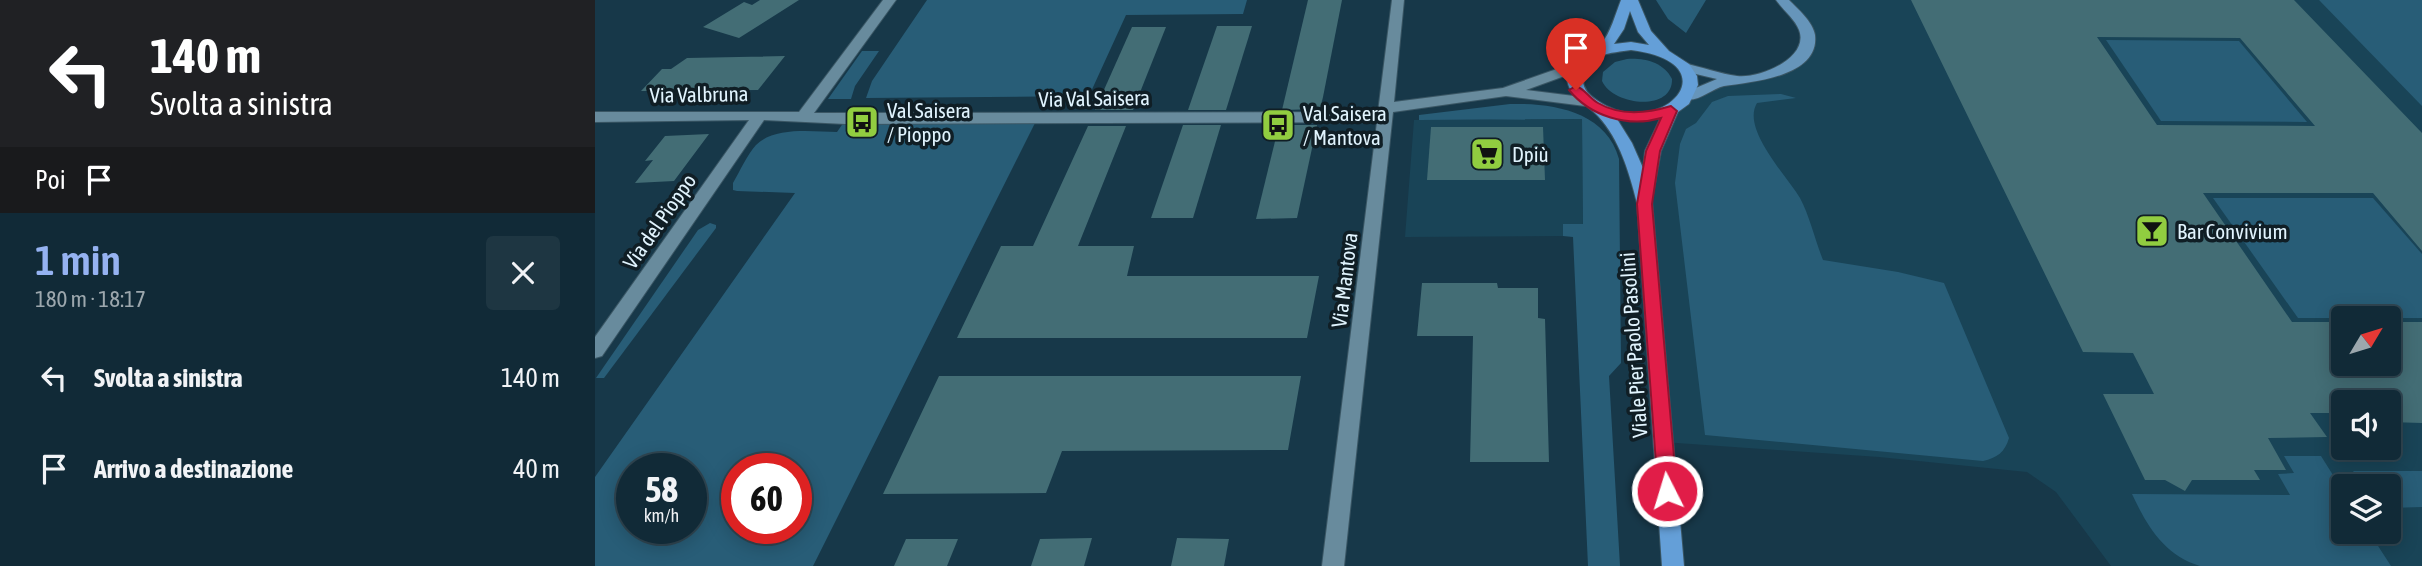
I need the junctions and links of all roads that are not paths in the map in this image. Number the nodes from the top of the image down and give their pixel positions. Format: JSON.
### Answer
{"nodes":[{"id":1,"x":890,"y":0,"type":"edge"},
{"id":2,"x":1398,"y":0,"type":"edge"},
{"id":3,"x":1629,"y":0,"type":"edge"},
{"id":4,"x":1782,"y":0,"type":"edge"},
{"id":5,"x":1604,"y":49,"type":"junction"},
{"id":6,"x":1665,"y":54,"type":"junction"},
{"id":7,"x":1576,"y":67,"type":"junction"},
{"id":8,"x":1684,"y":67,"type":"junction"},
{"id":9,"x":1742,"y":79,"type":"junction"},
{"id":10,"x":1505,"y":92,"type":"junction"},
{"id":11,"x":1689,"y":96,"type":"junction"},
{"id":12,"x":1585,"y":101,"type":"junction"},
{"id":13,"x":1602,"y":111,"type":"junction"},
{"id":14,"x":1671,"y":111,"type":"junction"},
{"id":15,"x":1385,"y":113,"type":"junction"},
{"id":16,"x":759,"y":115,"type":"junction"},
{"id":17,"x":595,"y":117,"type":"edge"},
{"id":18,"x":803,"y":117,"type":"junction"},
{"id":19,"x":1645,"y":204,"type":"junction"},
{"id":20,"x":597,"y":347,"type":"edge"},
{"id":21,"x":1333,"y":566,"type":"edge"},
{"id":22,"x":1673,"y":566,"type":"edge"}],
"edges":[{"from":1,"to":18,"type":"street"},
{"from":2,"to":15,"type":"street","name":"Via Mantova"},
{"from":3,"to":5,"type":"main road"},
{"from":3,"to":6,"type":"main road"},
{"from":4,"to":9,"type":"street"},
{"from":5,"to":6,"type":"main road"},
{"from":5,"to":7,"type":"main road"},
{"from":6,"to":8,"type":"main road"},
{"from":7,"to":10,"type":"street"},
{"from":7,"to":12,"type":"main road"},
{"from":8,"to":9,"type":"street"},
{"from":8,"to":11,"type":"main road"},
{"from":9,"to":11,"type":"street"},
{"from":10,"to":12,"type":"street"},
{"from":10,"to":15,"type":"street","name":"Via Val Saisera"},
{"from":11,"to":14,"type":"main road"},
{"from":12,"to":13,"type":"main road"},
{"from":13,"to":14,"type":"main road"},
{"from":13,"to":19,"type":"main road","name":"Viale Pier Paolo Pasolini"},
{"from":14,"to":19,"type":"main road","name":"Viale Pier Paolo Pasolini"},
{"from":15,"to":18,"type":"street","name":"Via Val Saisera"},
{"from":15,"to":21,"type":"street","name":"Via Mantova"},
{"from":16,"to":17,"type":"street","name":"Via Valbruna"},
{"from":16,"to":18,"type":"street","name":"Via Valbruna"},
{"from":16,"to":20,"type":"street","name":"Via del Pioppo"},
{"from":19,"to":22,"type":"main road","name":"Viale Pier Paolo Pasolini"}]}
